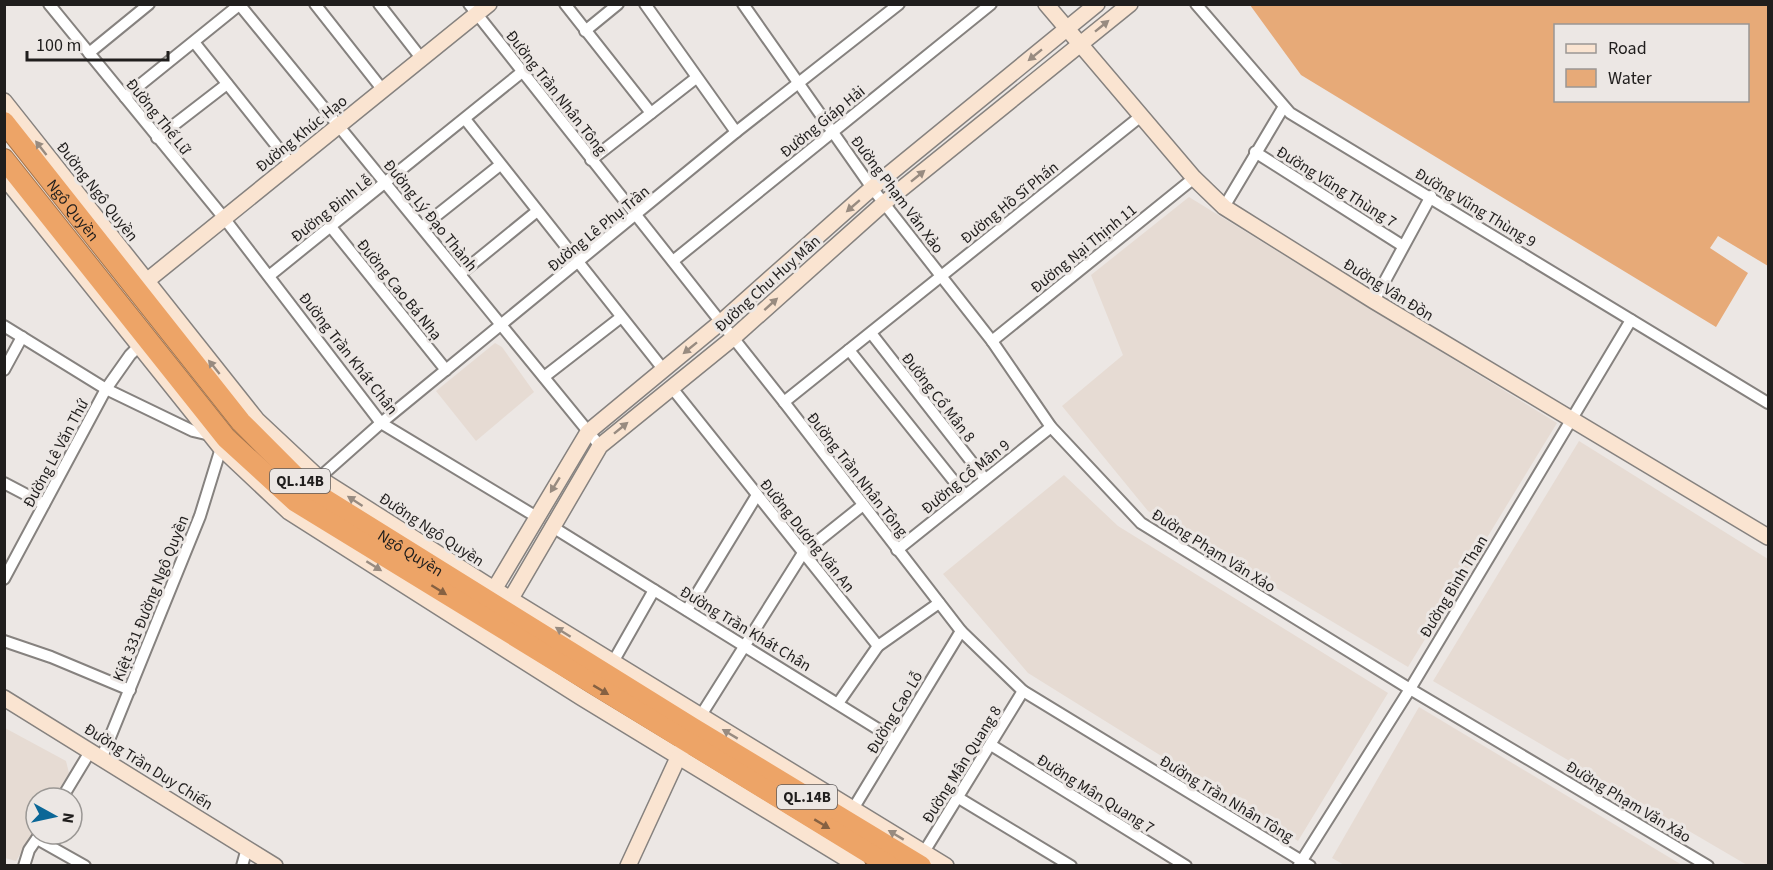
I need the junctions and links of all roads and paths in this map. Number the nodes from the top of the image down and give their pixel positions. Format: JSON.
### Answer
{"nodes":[{"id":1,"x":149,"y":4,"type":"edge"},
{"id":2,"x":315,"y":4,"type":"edge"},
{"id":3,"x":379,"y":4,"type":"edge"},
{"id":4,"x":565,"y":4,"type":"edge"},
{"id":5,"x":618,"y":4,"type":"edge"},
{"id":6,"x":645,"y":4,"type":"edge"},
{"id":7,"x":743,"y":4,"type":"edge"},
{"id":8,"x":899,"y":4,"type":"edge"},
{"id":9,"x":991,"y":4,"type":"edge"},
{"id":10,"x":1046,"y":4,"type":"edge"},
{"id":11,"x":1097,"y":4,"type":"edge"},
{"id":12,"x":1130,"y":4,"type":"edge"},
{"id":13,"x":1196,"y":4,"type":"edge"},
{"id":14,"x":239,"y":5,"type":"edge"},
{"id":15,"x":52,"y":6,"type":"edge"},
{"id":16,"x":478,"y":8,"type":"edge"},
{"id":17,"x":1067,"y":29,"type":"junction"},
{"id":18,"x":585,"y":31,"type":"junction"},
{"id":19,"x":194,"y":42,"type":"junction"},
{"id":20,"x":1080,"y":44,"type":"junction"},
{"id":21,"x":89,"y":53,"type":"junction"},
{"id":22,"x":421,"y":58,"type":"junction"},
{"id":23,"x":522,"y":72,"type":"junction"},
{"id":24,"x":696,"y":78,"type":"junction"},
{"id":25,"x":227,"y":84,"type":"junction"},
{"id":26,"x":799,"y":84,"type":"junction"},
{"id":27,"x":382,"y":88,"type":"junction"},
{"id":28,"x":125,"y":97,"type":"junction"},
{"id":29,"x":4,"y":101,"type":"edge"},
{"id":30,"x":1283,"y":108,"type":"junction"},
{"id":31,"x":651,"y":113,"type":"junction"},
{"id":32,"x":1141,"y":116,"type":"junction"},
{"id":33,"x":465,"y":119,"type":"junction"},
{"id":34,"x":4,"y":122,"type":"edge"},
{"id":35,"x":339,"y":125,"type":"junction"},
{"id":36,"x":736,"y":132,"type":"junction"},
{"id":37,"x":834,"y":132,"type":"junction"},
{"id":38,"x":157,"y":138,"type":"junction"},
{"id":39,"x":1255,"y":152,"type":"junction"},
{"id":40,"x":4,"y":159,"type":"edge"},
{"id":41,"x":591,"y":160,"type":"junction"},
{"id":42,"x":291,"y":164,"type":"junction"},
{"id":43,"x":500,"y":165,"type":"junction"},
{"id":44,"x":4,"y":177,"type":"edge"},
{"id":45,"x":1194,"y":178,"type":"junction"},
{"id":46,"x":386,"y":183,"type":"junction"},
{"id":47,"x":872,"y":189,"type":"junction"},
{"id":48,"x":1431,"y":196,"type":"junction"},
{"id":49,"x":884,"y":203,"type":"junction"},
{"id":50,"x":1224,"y":207,"type":"junction"},
{"id":51,"x":536,"y":212,"type":"junction"},
{"id":52,"x":636,"y":216,"type":"junction"},
{"id":53,"x":224,"y":218,"type":"junction"},
{"id":54,"x":331,"y":227,"type":"junction"},
{"id":55,"x":422,"y":227,"type":"junction"},
{"id":56,"x":1403,"y":246,"type":"junction"},
{"id":57,"x":673,"y":261,"type":"junction"},
{"id":58,"x":577,"y":264,"type":"junction"},
{"id":59,"x":460,"y":274,"type":"junction"},
{"id":60,"x":269,"y":276,"type":"junction"},
{"id":61,"x":942,"y":276,"type":"junction"},
{"id":62,"x":141,"y":286,"type":"junction"},
{"id":63,"x":1374,"y":301,"type":"junction"},
{"id":64,"x":620,"y":318,"type":"junction"},
{"id":65,"x":1630,"y":320,"type":"junction"},
{"id":66,"x":721,"y":322,"type":"junction"},
{"id":67,"x":4,"y":326,"type":"edge"},
{"id":68,"x":502,"y":326,"type":"junction"},
{"id":69,"x":871,"y":333,"type":"junction"},
{"id":70,"x":22,"y":337,"type":"junction"},
{"id":71,"x":733,"y":338,"type":"junction"},
{"id":72,"x":992,"y":341,"type":"junction"},
{"id":73,"x":140,"y":346,"type":"junction"},
{"id":74,"x":849,"y":350,"type":"junction"},
{"id":75,"x":663,"y":369,"type":"junction"},
{"id":76,"x":4,"y":370,"type":"edge"},
{"id":77,"x":446,"y":370,"type":"junction"},
{"id":78,"x":544,"y":377,"type":"junction"},
{"id":79,"x":106,"y":388,"type":"junction"},
{"id":80,"x":672,"y":388,"type":"junction"},
{"id":81,"x":784,"y":402,"type":"junction"},
{"id":82,"x":1768,"y":403,"type":"edge"},
{"id":83,"x":1571,"y":420,"type":"junction"},
{"id":84,"x":381,"y":423,"type":"junction"},
{"id":85,"x":1051,"y":427,"type":"junction"},
{"id":86,"x":588,"y":432,"type":"junction"},
{"id":87,"x":219,"y":441,"type":"junction"},
{"id":88,"x":600,"y":446,"type":"junction"},
{"id":89,"x":319,"y":478,"type":"junction"},
{"id":90,"x":985,"y":479,"type":"junction"},
{"id":91,"x":4,"y":483,"type":"edge"},
{"id":92,"x":757,"y":495,"type":"junction"},
{"id":93,"x":965,"y":495,"type":"junction"},
{"id":94,"x":44,"y":504,"type":"junction"},
{"id":95,"x":863,"y":505,"type":"junction"},
{"id":96,"x":536,"y":516,"type":"junction"},
{"id":97,"x":551,"y":526,"type":"junction"},
{"id":98,"x":1768,"y":537,"type":"edge"},
{"id":99,"x":897,"y":550,"type":"junction"},
{"id":100,"x":803,"y":553,"type":"junction"},
{"id":101,"x":4,"y":579,"type":"edge"},
{"id":102,"x":654,"y":590,"type":"junction"},
{"id":103,"x":939,"y":603,"type":"junction"},
{"id":104,"x":687,"y":610,"type":"junction"},
{"id":105,"x":492,"y":614,"type":"junction"},
{"id":106,"x":961,"y":631,"type":"junction"},
{"id":107,"x":4,"y":641,"type":"edge"},
{"id":108,"x":744,"y":645,"type":"junction"},
{"id":109,"x":878,"y":646,"type":"junction"},
{"id":110,"x":613,"y":662,"type":"junction"},
{"id":111,"x":1410,"y":689,"type":"junction"},
{"id":112,"x":130,"y":690,"type":"junction"},
{"id":113,"x":1023,"y":691,"type":"junction"},
{"id":114,"x":4,"y":698,"type":"edge"},
{"id":115,"x":839,"y":702,"type":"junction"},
{"id":116,"x":689,"y":735,"type":"junction"},
{"id":117,"x":894,"y":739,"type":"junction"},
{"id":118,"x":991,"y":745,"type":"junction"},
{"id":119,"x":96,"y":754,"type":"junction"},
{"id":120,"x":71,"y":786,"type":"edge"},
{"id":121,"x":957,"y":797,"type":"junction"},
{"id":122,"x":853,"y":808,"type":"junction"},
{"id":123,"x":32,"y":846,"type":"edge"},
{"id":124,"x":54,"y":846,"type":"edge"},
{"id":125,"x":247,"y":848,"type":"junction"},
{"id":126,"x":923,"y":859,"type":"edge"},
{"id":127,"x":1304,"y":864,"type":"edge"},
{"id":128,"x":24,"y":866,"type":"edge"},
{"id":129,"x":85,"y":866,"type":"edge"},
{"id":130,"x":242,"y":866,"type":"edge"},
{"id":131,"x":275,"y":866,"type":"edge"},
{"id":132,"x":628,"y":866,"type":"edge"},
{"id":133,"x":858,"y":866,"type":"edge"},
{"id":134,"x":890,"y":866,"type":"edge"},
{"id":135,"x":946,"y":866,"type":"edge"},
{"id":136,"x":1071,"y":866,"type":"edge"},
{"id":137,"x":1186,"y":866,"type":"edge"},
{"id":138,"x":1708,"y":866,"type":"edge"}],
"edges":[{"from":1,"to":21,"type":"street"},
{"from":2,"to":27,"type":"street"},
{"from":3,"to":22,"type":"street"},
{"from":4,"to":18,"type":"street"},
{"from":5,"to":18,"type":"street"},
{"from":6,"to":24,"type":"street"},
{"from":7,"to":26,"type":"street","name":"Đường Phạm Văn Xảo"},
{"from":8,"to":26,"type":"street","name":"Đường Lê Phụ Trần"},
{"from":9,"to":37,"type":"street","name":"Đường Giáp Hải"},
{"from":10,"to":17,"type":"street","name":"Đường Vân Đồn"},
{"from":11,"to":17,"type":"street","name":"Đường Chu Huy Mân"},
{"from":20,"to":12,"type":"street","name":"Đường Chu Huy Mân","one_way":true},
{"from":13,"to":30,"type":"street","name":"Đường Vũng Thùng 9"},
{"from":14,"to":19,"type":"street"},
{"from":14,"to":35,"type":"street","name":"Đường Lý Đạo Thành"},
{"from":15,"to":21,"type":"street","name":"Đường Thế Lữ"},
{"from":16,"to":22,"type":"street","name":"Đường Khúc Hạo"},
{"from":16,"to":23,"type":"street","name":"Đường Trần Nhân Tông"},
{"from":17,"to":20,"type":"street","name":"Đường Vân Đồn"},
{"from":17,"to":47,"type":"street","name":"Đường Chu Huy Mân","one_way":true},
{"from":18,"to":31,"type":"street"},
{"from":19,"to":25,"type":"street"},
{"from":19,"to":28,"type":"street"},
{"from":20,"to":32,"type":"street","name":"Đường Vân Đồn"},
{"from":49,"to":20,"type":"street","name":"Đường Chu Huy Mân","one_way":true},
{"from":21,"to":28,"type":"street","name":"Đường Thế Lữ"},
{"from":22,"to":27,"type":"street","name":"Đường Khúc Hạo"},
{"from":23,"to":33,"type":"street","name":"Đường Đinh Lễ"},
{"from":23,"to":41,"type":"street","name":"Đường Trần Nhân Tông"},
{"from":24,"to":31,"type":"street"},
{"from":24,"to":36,"type":"street"},
{"from":25,"to":38,"type":"street"},
{"from":25,"to":42,"type":"street"},
{"from":26,"to":36,"type":"street","name":"Đường Lê Phụ Trần"},
{"from":26,"to":37,"type":"street","name":"Đường Phạm Văn Xảo"},
{"from":27,"to":35,"type":"street","name":"Đường Khúc Hạo"},
{"from":28,"to":38,"type":"street","name":"Đường Thế Lữ"},
{"from":62,"to":29,"type":"street","name":"Đường Ngô Quyền","one_way":true},
{"from":30,"to":39,"type":"street"},
{"from":30,"to":48,"type":"street","name":"Đường Vũng Thùng 9"},
{"from":31,"to":41,"type":"street"},
{"from":32,"to":45,"type":"street","name":"Đường Vân Đồn"},
{"from":32,"to":61,"type":"street","name":"Đường Hồ Sĩ Phấn"},
{"from":33,"to":43,"type":"street"},
{"from":33,"to":46,"type":"street","name":"Đường Đinh Lễ"},
{"from":34,"to":62,"type":"highway","name":"Ngô Quyền","number":"QL.14B"},
{"from":35,"to":42,"type":"street","name":"Đường Khúc Hạo"},
{"from":35,"to":46,"type":"street","name":"Đường Lý Đạo Thành"},
{"from":36,"to":52,"type":"street","name":"Đường Lê Phụ Trần"},
{"from":37,"to":47,"type":"street","name":"Đường Phạm Văn Xảo"},
{"from":37,"to":57,"type":"street","name":"Đường Giáp Hải"},
{"from":38,"to":53,"type":"street","name":"Đường Thế Lữ"},
{"from":39,"to":50,"type":"street"},
{"from":39,"to":56,"type":"street","name":"Đường Vũng Thùng 7"},
{"from":40,"to":87,"type":"highway","name":"Ngô Quyền","number":"QL.14B"},
{"from":41,"to":52,"type":"street","name":"Đường Trần Nhân Tông"},
{"from":42,"to":53,"type":"street","name":"Đường Khúc Hạo"},
{"from":43,"to":51,"type":"street"},
{"from":43,"to":55,"type":"street"},
{"from":44,"to":73,"type":"street"},
{"from":45,"to":50,"type":"street","name":"Đường Vân Đồn"},
{"from":45,"to":72,"type":"street","name":"Đường Nại Thịnh 11"},
{"from":46,"to":54,"type":"street","name":"Đường Đinh Lễ"},
{"from":46,"to":55,"type":"street","name":"Đường Lý Đạo Thành"},
{"from":47,"to":49,"type":"street","name":"Đường Phạm Văn Xảo"},
{"from":47,"to":66,"type":"street","name":"Đường Chu Huy Mân","one_way":true},
{"from":48,"to":56,"type":"street"},
{"from":48,"to":65,"type":"street","name":"Đường Vũng Thùng 9"},
{"from":49,"to":61,"type":"street","name":"Đường Phạm Văn Xảo"},
{"from":71,"to":49,"type":"street","name":"Đường Chu Huy Mân","one_way":true},
{"from":50,"to":63,"type":"street","name":"Đường Vân Đồn"},
{"from":51,"to":58,"type":"street"},
{"from":51,"to":59,"type":"street"},
{"from":52,"to":57,"type":"street","name":"Đường Trần Nhân Tông"},
{"from":52,"to":58,"type":"street","name":"Đường Lê Phụ Trần"},
{"from":53,"to":60,"type":"street","name":"Đường Trần Khát Chân"},
{"from":53,"to":62,"type":"street","name":"Đường Khúc Hạo"},
{"from":54,"to":60,"type":"street","name":"Đường Đinh Lễ"},
{"from":54,"to":77,"type":"street","name":"Đường Cao Bá Nhạ"},
{"from":55,"to":59,"type":"street","name":"Đường Lý Đạo Thành"},
{"from":56,"to":63,"type":"street"},
{"from":57,"to":66,"type":"street","name":"Đường Trần Nhân Tông"},
{"from":58,"to":64,"type":"street"},
{"from":58,"to":68,"type":"street","name":"Đường Lê Phụ Trần"},
{"from":59,"to":68,"type":"street","name":"Đường Lý Đạo Thành"},
{"from":60,"to":84,"type":"street","name":"Đường Trần Khát Chân"},
{"from":61,"to":69,"type":"street","name":"Đường Hồ Sĩ Phấn"},
{"from":61,"to":72,"type":"street","name":"Đường Phạm Văn Xảo"},
{"from":89,"to":62,"type":"street","name":"Đường Ngô Quyền","one_way":true},
{"from":62,"to":105,"type":"highway","name":"Ngô Quyền","number":"QL.14B"},
{"from":63,"to":83,"type":"street","name":"Đường Vân Đồn"},
{"from":64,"to":75,"type":"street"},
{"from":64,"to":78,"type":"street"},
{"from":65,"to":82,"type":"street","name":"Đường Vũng Thùng 9"},
{"from":65,"to":83,"type":"street","name":"Đường Bình Than"},
{"from":66,"to":71,"type":"street","name":"Đường Trần Nhân Tông"},
{"from":66,"to":75,"type":"street","name":"Đường Chu Huy Mân","one_way":true},
{"from":67,"to":70,"type":"street"},
{"from":68,"to":77,"type":"street","name":"Đường Lê Phụ Trần"},
{"from":68,"to":78,"type":"street","name":"Đường Lý Đạo Thành"},
{"from":69,"to":74,"type":"street","name":"Đường Hồ Sĩ Phấn"},
{"from":69,"to":90,"type":"street","name":"Đường Cổ Mân 8"},
{"from":70,"to":76,"type":"street"},
{"from":70,"to":79,"type":"street"},
{"from":71,"to":80,"type":"street","name":"Đường Chu Huy Mân"},
{"from":71,"to":81,"type":"street","name":"Đường Trần Nhân Tông"},
{"from":72,"to":85,"type":"street","name":"Đường Phạm Văn Xảo"},
{"from":73,"to":79,"type":"street","name":"Đường Lê Văn Thứ"},
{"from":73,"to":87,"type":"street"},
{"from":74,"to":81,"type":"street","name":"Đường Hồ Sĩ Phấn"},
{"from":74,"to":93,"type":"street"},
{"from":75,"to":86,"type":"street","name":"Đường Chu Huy Mân"},
{"from":77,"to":84,"type":"street","name":"Đường Lê Phụ Trần"},
{"from":78,"to":86,"type":"street","name":"Đường Lý Đạo Thành"},
{"from":79,"to":87,"type":"street"},
{"from":79,"to":94,"type":"street","name":"Đường Lê Văn Thứ"},
{"from":88,"to":80,"type":"street","name":"Đường Chu Huy Mân","one_way":true},
{"from":80,"to":92,"type":"street","name":"Đường Dương Văn An"},
{"from":81,"to":95,"type":"street","name":"Đường Trần Nhân Tông"},
{"from":83,"to":98,"type":"street","name":"Đường Vân Đồn"},
{"from":83,"to":111,"type":"street","name":"Đường Bình Than"},
{"from":84,"to":89,"type":"street","name":"Đường Lê Phụ Trần"},
{"from":84,"to":96,"type":"street","name":"Đường Trần Khát Chân"},
{"from":85,"to":90,"type":"street","name":"Đường Cổ Mân 9"},
{"from":85,"to":111,"type":"street","name":"Đường Phạm Văn Xảo"},
{"from":86,"to":88,"type":"street","name":"Đường Lý Đạo Thành"},
{"from":86,"to":96,"type":"street","name":"Đường Chu Huy Mân","one_way":true},
{"from":87,"to":105,"type":"highway","name":"Ngô Quyền","number":"QL.14B","one_way":true},
{"from":87,"to":112,"type":"street","name":"Kiệt 331 Đường Ngô Quyền"},
{"from":88,"to":97,"type":"street","name":"Đường Chu Huy Mân"},
{"from":105,"to":89,"type":"street","name":"Đường Ngô Quyền","one_way":true},
{"from":90,"to":93,"type":"street","name":"Đường Cổ Mân 9"},
{"from":91,"to":94,"type":"street"},
{"from":92,"to":100,"type":"street","name":"Đường Dương Văn An"},
{"from":92,"to":104,"type":"street"},
{"from":93,"to":99,"type":"street","name":"Đường Cổ Mân 9"},
{"from":94,"to":101,"type":"street","name":"Đường Lê Văn Thứ"},
{"from":95,"to":99,"type":"street","name":"Đường Trần Nhân Tông"},
{"from":95,"to":100,"type":"street"},
{"from":96,"to":105,"type":"street","name":"Đường Chu Huy Mân"},
{"from":97,"to":102,"type":"street","name":"Đường Trần Khát Chân"},
{"from":97,"to":105,"type":"street","name":"Đường Chu Huy Mân"},
{"from":99,"to":103,"type":"street","name":"Đường Trần Nhân Tông"},
{"from":100,"to":108,"type":"street"},
{"from":100,"to":109,"type":"street","name":"Đường Dương Văn An"},
{"from":102,"to":104,"type":"street","name":"Đường Trần Khát Chân"},
{"from":102,"to":110,"type":"street"},
{"from":103,"to":106,"type":"street","name":"Đường Trần Nhân Tông"},
{"from":103,"to":109,"type":"street"},
{"from":104,"to":108,"type":"street","name":"Đường Trần Khát Chân"},
{"from":110,"to":105,"type":"street","name":"Đường Ngô Quyền","one_way":true},
{"from":105,"to":116,"type":"highway","name":"Ngô Quyền","number":"QL.14B"},
{"from":105,"to":116,"type":"street","name":"Đường Ngô Quyền"},
{"from":106,"to":113,"type":"street","name":"Đường Trần Nhân Tông"},
{"from":106,"to":117,"type":"street","name":"Đường Cao Lỗ"},
{"from":107,"to":112,"type":"street"},
{"from":108,"to":115,"type":"street","name":"Đường Trần Khát Chân"},
{"from":108,"to":116,"type":"street"},
{"from":109,"to":115,"type":"street"},
{"from":110,"to":116,"type":"street","name":"Đường Ngô Quyền"},
{"from":111,"to":127,"type":"street","name":"Đường Bình Than"},
{"from":111,"to":138,"type":"street","name":"Đường Phạm Văn Xảo"},
{"from":112,"to":119,"type":"street","name":"Kiệt 331 Đường Ngô Quyền"},
{"from":113,"to":118,"type":"street","name":"Đường Mân Quang 8"},
{"from":113,"to":127,"type":"street","name":"Đường Trần Nhân Tông"},
{"from":114,"to":119,"type":"street","name":"Đường Trần Duy Chiến"},
{"from":115,"to":117,"type":"street","name":"Đường Trần Khát Chân"},
{"from":122,"to":116,"type":"street","name":"Đường Ngô Quyền","one_way":true},
{"from":116,"to":126,"type":"highway","name":"Ngô Quyền","number":"QL.14B"},
{"from":116,"to":132,"type":"street"},
{"from":116,"to":133,"type":"street","name":"Đường Ngô Quyền"},
{"from":116,"to":134,"type":"highway","name":"Ngô Quyền","number":"QL.14B","one_way":true},
{"from":117,"to":122,"type":"street","name":"Đường Cao Lỗ"},
{"from":118,"to":121,"type":"street","name":"Đường Mân Quang 8"},
{"from":118,"to":137,"type":"street","name":"Đường Mân Quang 7"},
{"from":119,"to":120,"type":"street","name":"Kiệt 331 Đường Ngô Quyền"},
{"from":119,"to":125,"type":"street","name":"Đường Trần Duy Chiến"},
{"from":121,"to":126,"type":"street","name":"Đường Mân Quang 8"},
{"from":121,"to":136,"type":"street"},
{"from":126,"to":122,"type":"street","name":"Đường Ngô Quyền","one_way":true},
{"from":123,"to":128,"type":"street"},
{"from":124,"to":129,"type":"street"},
{"from":125,"to":130,"type":"street"},
{"from":125,"to":131,"type":"street","name":"Đường Trần Duy Chiến"},
{"from":126,"to":135,"type":"street","name":"Đường Ngô Quyền"}]}
